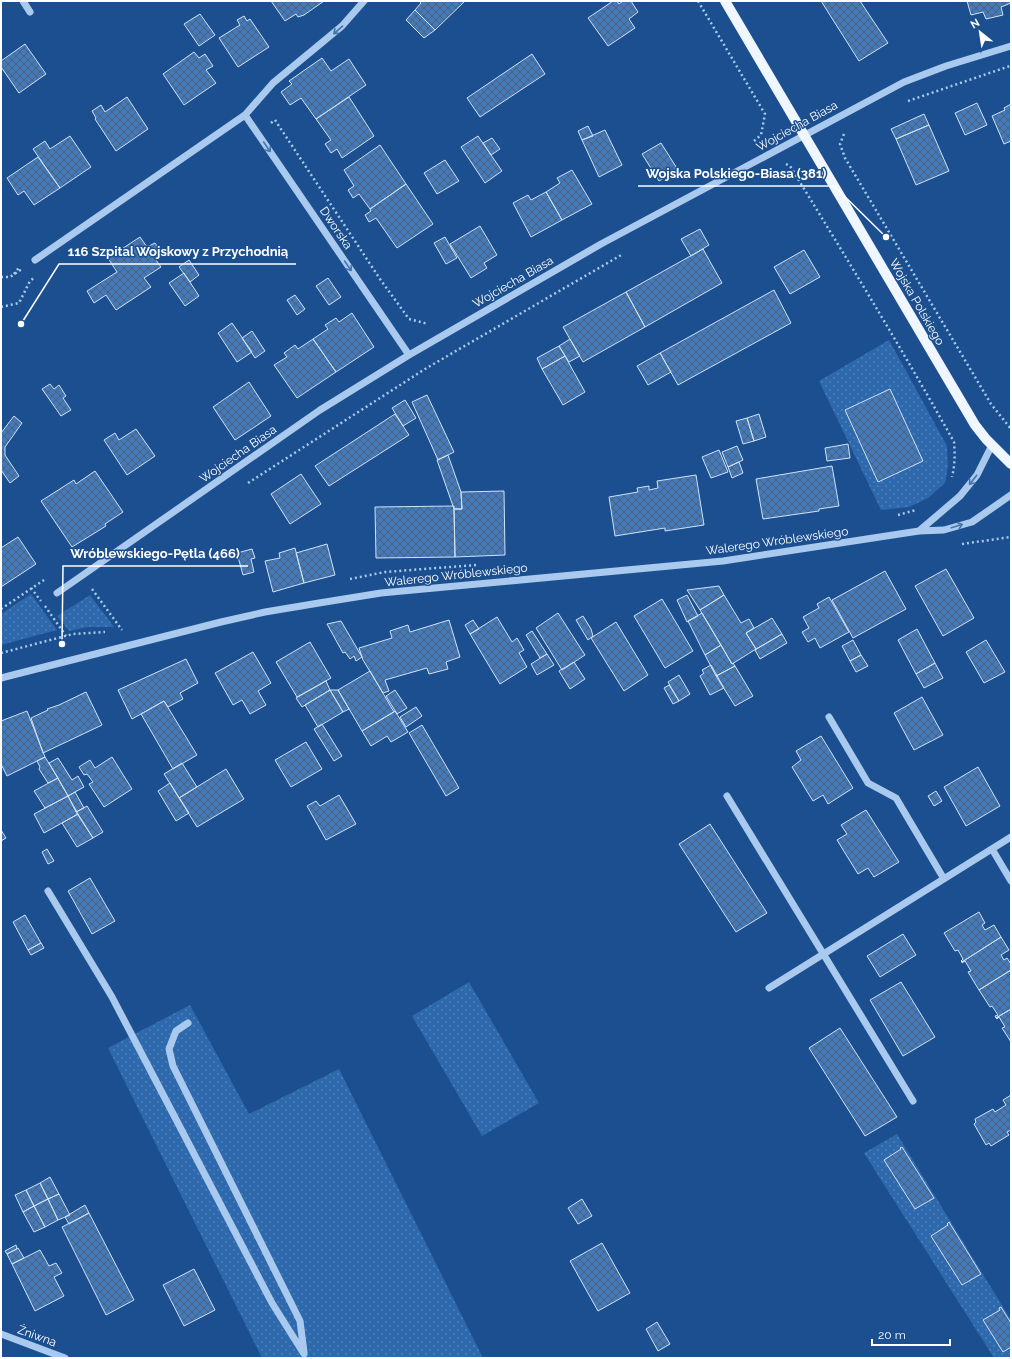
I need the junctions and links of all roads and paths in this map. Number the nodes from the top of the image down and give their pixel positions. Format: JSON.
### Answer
{"nodes":[{"id":1,"x":23,"y":1,"type":"edge"},
{"id":2,"x":364,"y":1,"type":"edge"},
{"id":3,"x":698,"y":1,"type":"edge"},
{"id":4,"x":725,"y":1,"type":"edge"},
{"id":5,"x":30,"y":12,"type":"dead end"},
{"id":6,"x":1011,"y":46,"type":"edge"},
{"id":7,"x":1011,"y":66,"type":"edge"},
{"id":8,"x":903,"y":103,"type":"dead end"},
{"id":9,"x":245,"y":115,"type":"junction"},
{"id":10,"x":848,"y":130,"type":"dead end"},
{"id":11,"x":257,"y":132,"type":"junction"},
{"id":12,"x":804,"y":136,"type":"junction"},
{"id":13,"x":751,"y":144,"type":"dead end"},
{"id":14,"x":781,"y":165,"type":"dead end"},
{"id":15,"x":627,"y":251,"type":"dead end"},
{"id":16,"x":35,"y":260,"type":"joint"},
{"id":17,"x":36,"y":276,"type":"dead end"},
{"id":18,"x":1,"y":277,"type":"edge"},
{"id":19,"x":1,"y":307,"type":"edge"},
{"id":20,"x":434,"y":323,"type":"dead end"},
{"id":21,"x":409,"y":354,"type":"junction"},
{"id":22,"x":1011,"y":429,"type":"edge"},
{"id":23,"x":992,"y":445,"type":"junction"},
{"id":24,"x":1011,"y":464,"type":"edge"},
{"id":25,"x":248,"y":483,"type":"dead end"},
{"id":26,"x":951,"y":484,"type":"dead end"},
{"id":27,"x":1011,"y":495,"type":"edge"},
{"id":28,"x":922,"y":508,"type":"dead end"},
{"id":29,"x":894,"y":517,"type":"dead end"},
{"id":30,"x":919,"y":531,"type":"junction"},
{"id":31,"x":1011,"y":537,"type":"edge"},
{"id":32,"x":962,"y":544,"type":"dead end"},
{"id":33,"x":479,"y":565,"type":"dead end"},
{"id":34,"x":348,"y":579,"type":"dead end"},
{"id":35,"x":31,"y":588,"type":"junction"},
{"id":36,"x":57,"y":593,"type":"joint"},
{"id":37,"x":86,"y":593,"type":"dead end"},
{"id":38,"x":1,"y":609,"type":"edge"},
{"id":39,"x":108,"y":632,"type":"dead end"},
{"id":40,"x":115,"y":632,"type":"dead end"},
{"id":41,"x":66,"y":636,"type":"junction"},
{"id":42,"x":1,"y":653,"type":"edge"},
{"id":43,"x":1,"y":678,"type":"edge"},
{"id":44,"x":829,"y":717,"type":"dead end"},
{"id":45,"x":727,"y":796,"type":"dead end"},
{"id":46,"x":1011,"y":837,"type":"edge"},
{"id":47,"x":992,"y":849,"type":"junction"},
{"id":48,"x":944,"y":879,"type":"junction"},
{"id":49,"x":1011,"y":881,"type":"edge"},
{"id":50,"x":48,"y":891,"type":"dead end"},
{"id":51,"x":823,"y":954,"type":"junction"},
{"id":52,"x":769,"y":988,"type":"dead end"},
{"id":53,"x":188,"y":1023,"type":"dead end"},
{"id":54,"x":913,"y":1101,"type":"dead end"},
{"id":55,"x":1,"y":1334,"type":"edge"},
{"id":56,"x":305,"y":1356,"type":"edge"},
{"id":57,"x":65,"y":1358,"type":"edge"}],
"edges":[{"from":1,"to":5,"type":"street"},
{"from":2,"to":9,"type":"street","one_way":true},
{"from":3,"to":13,"type":"path"},
{"from":4,"to":12,"type":"main road","name":"Wojska Polskiego"},
{"from":6,"to":12,"type":"street","name":"Wojciecha Biasa"},
{"from":7,"to":8,"type":"path"},
{"from":9,"to":11,"type":"street","name":"Dworska"},
{"from":9,"to":16,"type":"street"},
{"from":10,"to":22,"type":"path"},
{"from":11,"to":20,"type":"path"},
{"from":11,"to":21,"type":"street","name":"Dworska","one_way":true},
{"from":12,"to":21,"type":"street","name":"Wojciecha Biasa"},
{"from":12,"to":23,"type":"main road","name":"Wojska Polskiego"},
{"from":14,"to":26,"type":"path"},
{"from":15,"to":25,"type":"path"},
{"from":16,"to":18,"type":"path"},
{"from":17,"to":19,"type":"path"},
{"from":21,"to":36,"type":"street","name":"Wojciecha Biasa"},
{"from":23,"to":24,"type":"main road","name":"Wojska Polskiego"},
{"from":23,"to":30,"type":"street","one_way":true},
{"from":30,"to":27,"type":"street","name":"Walerego Wróblewskiego","one_way":true},
{"from":28,"to":29,"type":"path"},
{"from":30,"to":43,"type":"street","name":"Walerego Wróblewskiego"},
{"from":31,"to":32,"type":"path"},
{"from":33,"to":34,"type":"path"},
{"from":35,"to":36,"type":"path"},
{"from":35,"to":38,"type":"path"},
{"from":35,"to":41,"type":"path"},
{"from":37,"to":40,"type":"path"},
{"from":39,"to":41,"type":"path"},
{"from":41,"to":42,"type":"path"},
{"from":44,"to":48,"type":"street"},
{"from":45,"to":51,"type":"street"},
{"from":46,"to":47,"type":"street"},
{"from":47,"to":48,"type":"street"},
{"from":47,"to":49,"type":"street"},
{"from":48,"to":51,"type":"street"},
{"from":50,"to":56,"type":"street"},
{"from":51,"to":52,"type":"street"},
{"from":51,"to":54,"type":"street"},
{"from":53,"to":56,"type":"street"},
{"from":55,"to":57,"type":"street","name":"Żniwna"}]}
